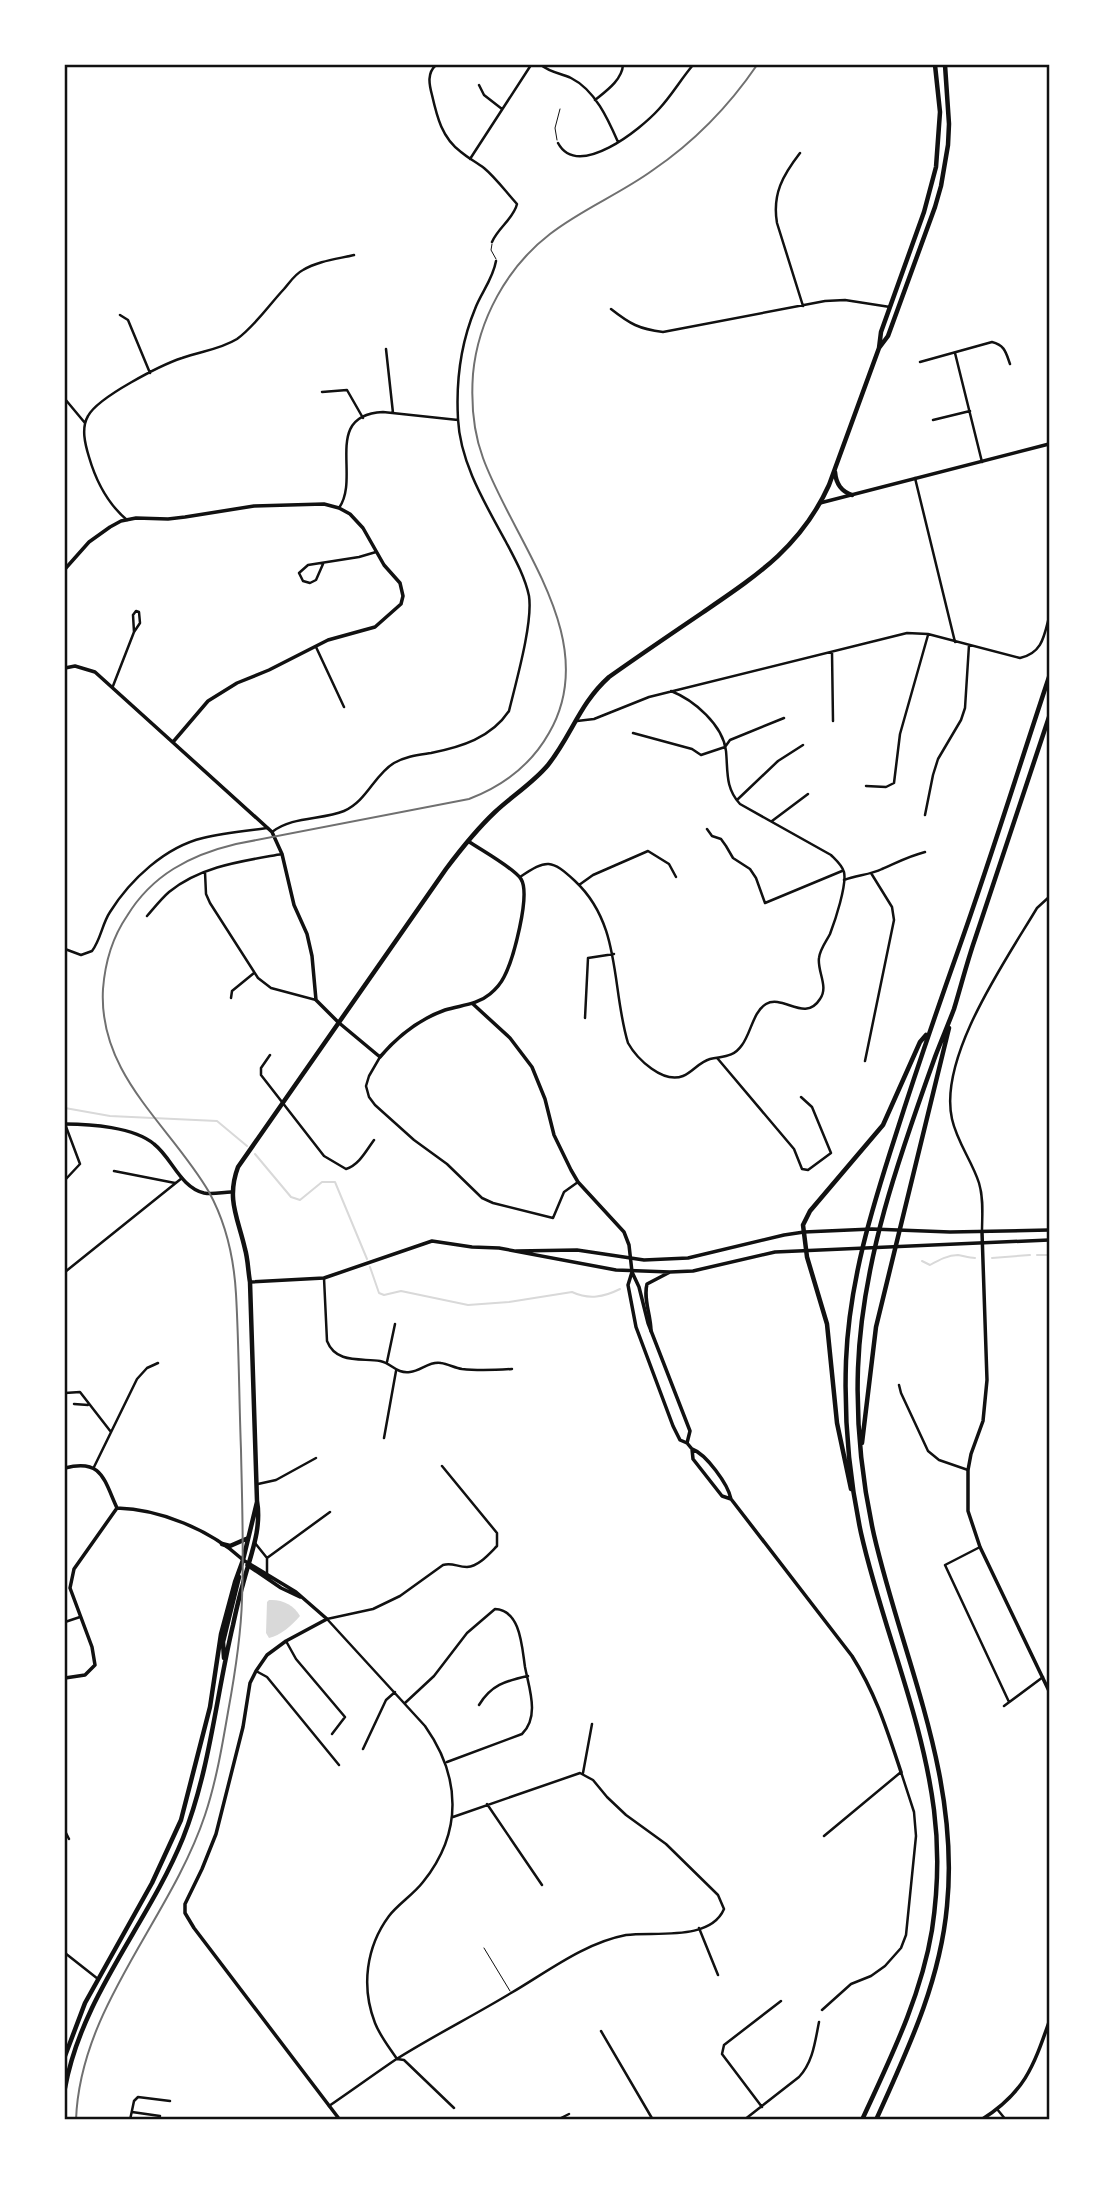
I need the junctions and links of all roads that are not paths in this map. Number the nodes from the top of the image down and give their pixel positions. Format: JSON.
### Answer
{"nodes":[{"id":1,"x":436,"y":65,"type":"edge"},
{"id":2,"x":531,"y":65,"type":"edge"},
{"id":3,"x":541,"y":65,"type":"edge"},
{"id":4,"x":623,"y":65,"type":"edge"},
{"id":5,"x":693,"y":65,"type":"edge"},
{"id":6,"x":935,"y":65,"type":"edge"},
{"id":7,"x":945,"y":65,"type":"edge"},
{"id":8,"x":479,"y":85,"type":"dead end"},
{"id":9,"x":595,"y":100,"type":"junction"},
{"id":10,"x":559,"y":108,"type":"dead end"},
{"id":11,"x":502,"y":109,"type":"junction"},
{"id":12,"x":618,"y":142,"type":"junction"},
{"id":13,"x":558,"y":143,"type":"joint"},
{"id":14,"x":800,"y":153,"type":"dead end"},
{"id":15,"x":471,"y":159,"type":"junction"},
{"id":16,"x":492,"y":242,"type":"joint"},
{"id":17,"x":354,"y":255,"type":"dead end"},
{"id":18,"x":496,"y":261,"type":"joint"},
{"id":19,"x":803,"y":306,"type":"junction"},
{"id":20,"x":890,"y":307,"type":"junction"},
{"id":21,"x":611,"y":309,"type":"dead end"},
{"id":22,"x":120,"y":315,"type":"dead end"},
{"id":23,"x":879,"y":348,"type":"junction"},
{"id":24,"x":386,"y":349,"type":"dead end"},
{"id":25,"x":955,"y":353,"type":"junction"},
{"id":26,"x":920,"y":362,"type":"dead end"},
{"id":27,"x":1010,"y":364,"type":"dead end"},
{"id":28,"x":150,"y":373,"type":"junction"},
{"id":29,"x":323,"y":392,"type":"dead end"},
{"id":30,"x":65,"y":399,"type":"edge"},
{"id":31,"x":970,"y":411,"type":"junction"},
{"id":32,"x":393,"y":413,"type":"junction"},
{"id":33,"x":363,"y":418,"type":"junction"},
{"id":34,"x":458,"y":420,"type":"junction"},
{"id":35,"x":933,"y":420,"type":"dead end"},
{"id":36,"x":85,"y":423,"type":"junction"},
{"id":37,"x":1049,"y":444,"type":"edge"},
{"id":38,"x":982,"y":461,"type":"junction"},
{"id":39,"x":835,"y":468,"type":"junction"},
{"id":40,"x":915,"y":478,"type":"junction"},
{"id":41,"x":852,"y":495,"type":"junction"},
{"id":42,"x":820,"y":503,"type":"junction"},
{"id":43,"x":340,"y":508,"type":"junction"},
{"id":44,"x":127,"y":520,"type":"junction"},
{"id":45,"x":376,"y":552,"type":"junction"},
{"id":46,"x":323,"y":564,"type":"junction"},
{"id":47,"x":65,"y":569,"type":"edge"},
{"id":48,"x":1049,"y":617,"type":"edge"},
{"id":49,"x":134,"y":632,"type":"junction"},
{"id":50,"x":928,"y":635,"type":"junction"},
{"id":51,"x":955,"y":642,"type":"junction"},
{"id":52,"x":315,"y":645,"type":"junction"},
{"id":53,"x":969,"y":645,"type":"junction"},
{"id":54,"x":832,"y":652,"type":"junction"},
{"id":55,"x":65,"y":668,"type":"edge"},
{"id":56,"x":1049,"y":677,"type":"edge"},
{"id":57,"x":113,"y":686,"type":"junction"},
{"id":58,"x":671,"y":691,"type":"junction"},
{"id":59,"x":344,"y":708,"type":"dead end"},
{"id":60,"x":1049,"y":717,"type":"edge"},
{"id":61,"x":784,"y":718,"type":"dead end"},
{"id":62,"x":833,"y":721,"type":"dead end"},
{"id":63,"x":574,"y":722,"type":"junction"},
{"id":64,"x":633,"y":733,"type":"dead end"},
{"id":65,"x":173,"y":742,"type":"junction"},
{"id":66,"x":803,"y":745,"type":"dead end"},
{"id":67,"x":725,"y":747,"type":"junction"},
{"id":68,"x":866,"y":786,"type":"dead end"},
{"id":69,"x":808,"y":794,"type":"dead end"},
{"id":70,"x":737,"y":800,"type":"junction"},
{"id":71,"x":925,"y":815,"type":"dead end"},
{"id":72,"x":772,"y":821,"type":"junction"},
{"id":73,"x":706,"y":829,"type":"dead end"},
{"id":74,"x":270,"y":830,"type":"junction"},
{"id":75,"x":468,"y":841,"type":"junction"},
{"id":76,"x":925,"y":852,"type":"dead end"},
{"id":77,"x":282,"y":853,"type":"junction"},
{"id":78,"x":843,"y":870,"type":"junction"},
{"id":79,"x":205,"y":872,"type":"junction"},
{"id":80,"x":871,"y":873,"type":"junction"},
{"id":81,"x":520,"y":877,"type":"junction"},
{"id":82,"x":676,"y":877,"type":"dead end"},
{"id":83,"x":844,"y":880,"type":"junction"},
{"id":84,"x":579,"y":885,"type":"junction"},
{"id":85,"x":1049,"y":897,"type":"edge"},
{"id":86,"x":147,"y":916,"type":"dead end"},
{"id":87,"x":65,"y":949,"type":"edge"},
{"id":88,"x":614,"y":954,"type":"junction"},
{"id":89,"x":254,"y":973,"type":"junction"},
{"id":90,"x":231,"y":998,"type":"dead end"},
{"id":91,"x":316,"y":1000,"type":"junction"},
{"id":92,"x":473,"y":1003,"type":"junction"},
{"id":93,"x":953,"y":1010,"type":"junction"},
{"id":94,"x":585,"y":1018,"type":"dead end"},
{"id":95,"x":338,"y":1022,"type":"junction"},
{"id":96,"x":929,"y":1031,"type":"junction"},
{"id":97,"x":270,"y":1055,"type":"dead end"},
{"id":98,"x":380,"y":1057,"type":"junction"},
{"id":99,"x":717,"y":1059,"type":"junction"},
{"id":100,"x":866,"y":1061,"type":"dead end"},
{"id":101,"x":801,"y":1097,"type":"dead end"},
{"id":102,"x":283,"y":1103,"type":"junction"},
{"id":103,"x":65,"y":1124,"type":"edge"},
{"id":104,"x":374,"y":1140,"type":"dead end"},
{"id":105,"x":114,"y":1171,"type":"dead end"},
{"id":106,"x":182,"y":1178,"type":"junction"},
{"id":107,"x":65,"y":1180,"type":"edge"},
{"id":108,"x":578,"y":1182,"type":"junction"},
{"id":109,"x":174,"y":1183,"type":"junction"},
{"id":110,"x":232,"y":1192,"type":"junction"},
{"id":111,"x":901,"y":1229,"type":"junction"},
{"id":112,"x":1049,"y":1230,"type":"edge"},
{"id":113,"x":804,"y":1232,"type":"junction"},
{"id":114,"x":982,"y":1232,"type":"junction"},
{"id":115,"x":1049,"y":1240,"type":"edge"},
{"id":116,"x":983,"y":1242,"type":"junction"},
{"id":117,"x":897,"y":1245,"type":"junction"},
{"id":118,"x":806,"y":1250,"type":"junction"},
{"id":119,"x":516,"y":1251,"type":"junction"},
{"id":120,"x":631,"y":1258,"type":"junction"},
{"id":121,"x":65,"y":1272,"type":"edge"},
{"id":122,"x":632,"y":1272,"type":"junction"},
{"id":123,"x":670,"y":1272,"type":"junction"},
{"id":124,"x":324,"y":1278,"type":"junction"},
{"id":125,"x":250,"y":1282,"type":"junction"},
{"id":126,"x":396,"y":1324,"type":"dead end"},
{"id":127,"x":651,"y":1331,"type":"junction"},
{"id":128,"x":158,"y":1363,"type":"dead end"},
{"id":129,"x":387,"y":1363,"type":"junction"},
{"id":130,"x":512,"y":1369,"type":"dead end"},
{"id":131,"x":396,"y":1371,"type":"junction"},
{"id":132,"x":900,"y":1385,"type":"dead end"},
{"id":133,"x":65,"y":1393,"type":"edge"},
{"id":134,"x":74,"y":1404,"type":"dead end"},
{"id":135,"x":90,"y":1405,"type":"junction"},
{"id":136,"x":111,"y":1432,"type":"junction"},
{"id":137,"x":384,"y":1438,"type":"dead end"},
{"id":138,"x":687,"y":1443,"type":"junction"},
{"id":139,"x":692,"y":1449,"type":"junction"},
{"id":140,"x":860,"y":1450,"type":"junction"},
{"id":141,"x":316,"y":1458,"type":"dead end"},
{"id":142,"x":442,"y":1466,"type":"dead end"},
{"id":143,"x":94,"y":1467,"type":"junction"},
{"id":144,"x":65,"y":1468,"type":"edge"},
{"id":145,"x":968,"y":1470,"type":"junction"},
{"id":146,"x":258,"y":1484,"type":"junction"},
{"id":147,"x":731,"y":1499,"type":"junction"},
{"id":148,"x":257,"y":1501,"type":"junction"},
{"id":149,"x":117,"y":1508,"type":"junction"},
{"id":150,"x":330,"y":1512,"type":"dead end"},
{"id":151,"x":859,"y":1523,"type":"junction"},
{"id":152,"x":247,"y":1539,"type":"junction"},
{"id":153,"x":255,"y":1543,"type":"junction"},
{"id":154,"x":222,"y":1544,"type":"junction"},
{"id":155,"x":980,"y":1547,"type":"junction"},
{"id":156,"x":267,"y":1558,"type":"junction"},
{"id":157,"x":243,"y":1560,"type":"junction"},
{"id":158,"x":249,"y":1565,"type":"junction"},
{"id":159,"x":267,"y":1573,"type":"junction"},
{"id":160,"x":300,"y":1597,"type":"junction"},
{"id":161,"x":80,"y":1617,"type":"junction"},
{"id":162,"x":327,"y":1619,"type":"junction"},
{"id":163,"x":65,"y":1622,"type":"edge"},
{"id":164,"x":286,"y":1641,"type":"junction"},
{"id":165,"x":225,"y":1663,"type":"junction"},
{"id":166,"x":256,"y":1671,"type":"junction"},
{"id":167,"x":1049,"y":1673,"type":"edge"},
{"id":168,"x":528,"y":1676,"type":"junction"},
{"id":169,"x":1042,"y":1677,"type":"junction"},
{"id":170,"x":65,"y":1678,"type":"edge"},
{"id":171,"x":1049,"y":1690,"type":"edge"},
{"id":172,"x":395,"y":1692,"type":"junction"},
{"id":173,"x":1009,"y":1702,"type":"junction"},
{"id":174,"x":405,"y":1703,"type":"junction"},
{"id":175,"x":479,"y":1706,"type":"dead end"},
{"id":176,"x":1004,"y":1706,"type":"dead end"},
{"id":177,"x":592,"y":1724,"type":"dead end"},
{"id":178,"x":332,"y":1734,"type":"dead end"},
{"id":179,"x":363,"y":1749,"type":"dead end"},
{"id":180,"x":446,"y":1762,"type":"junction"},
{"id":181,"x":339,"y":1765,"type":"dead end"},
{"id":182,"x":901,"y":1772,"type":"junction"},
{"id":183,"x":582,"y":1774,"type":"junction"},
{"id":184,"x":487,"y":1804,"type":"junction"},
{"id":185,"x":453,"y":1817,"type":"junction"},
{"id":186,"x":65,"y":1832,"type":"edge"},
{"id":187,"x":824,"y":1836,"type":"dead end"},
{"id":188,"x":69,"y":1839,"type":"dead end"},
{"id":189,"x":542,"y":1885,"type":"dead end"},
{"id":190,"x":699,"y":1928,"type":"junction"},
{"id":191,"x":484,"y":1948,"type":"dead end"},
{"id":192,"x":65,"y":1953,"type":"edge"},
{"id":193,"x":718,"y":1975,"type":"dead end"},
{"id":194,"x":98,"y":1979,"type":"junction"},
{"id":195,"x":512,"y":1993,"type":"junction"},
{"id":196,"x":781,"y":2001,"type":"dead end"},
{"id":197,"x":822,"y":2010,"type":"dead end"},
{"id":198,"x":819,"y":2022,"type":"dead end"},
{"id":199,"x":1049,"y":2022,"type":"edge"},
{"id":200,"x":601,"y":2031,"type":"dead end"},
{"id":201,"x":65,"y":2056,"type":"edge"},
{"id":202,"x":397,"y":2059,"type":"junction"},
{"id":203,"x":65,"y":2088,"type":"edge"},
{"id":204,"x":170,"y":2101,"type":"dead end"},
{"id":205,"x":329,"y":2106,"type":"junction"},
{"id":206,"x":454,"y":2108,"type":"dead end"},
{"id":207,"x":762,"y":2108,"type":"junction"},
{"id":208,"x":997,"y":2109,"type":"junction"},
{"id":209,"x":132,"y":2112,"type":"junction"},
{"id":210,"x":569,"y":2114,"type":"dead end"},
{"id":211,"x":160,"y":2116,"type":"dead end"},
{"id":212,"x":130,"y":2120,"type":"edge"},
{"id":213,"x":340,"y":2120,"type":"edge"},
{"id":214,"x":557,"y":2120,"type":"edge"},
{"id":215,"x":653,"y":2120,"type":"edge"},
{"id":216,"x":744,"y":2120,"type":"edge"},
{"id":217,"x":862,"y":2120,"type":"edge"},
{"id":218,"x":876,"y":2120,"type":"edge"},
{"id":219,"x":981,"y":2120,"type":"edge"},
{"id":220,"x":1006,"y":2120,"type":"edge"}],
"edges":[{"from":1,"to":15,"type":"street"},
{"from":2,"to":11,"type":"street"},
{"from":3,"to":9,"type":"street"},
{"from":4,"to":9,"type":"street"},
{"from":5,"to":12,"type":"street"},
{"from":6,"to":20,"type":"main road"},
{"from":7,"to":23,"type":"main road"},
{"from":8,"to":11,"type":"street"},
{"from":9,"to":12,"type":"street"},
{"from":10,"to":13,"type":"lane"},
{"from":11,"to":15,"type":"street"},
{"from":12,"to":13,"type":"street"},
{"from":14,"to":19,"type":"street"},
{"from":15,"to":16,"type":"street"},
{"from":16,"to":18,"type":"lane"},
{"from":17,"to":28,"type":"street"},
{"from":18,"to":34,"type":"street"},
{"from":19,"to":20,"type":"street"},
{"from":19,"to":21,"type":"street"},
{"from":20,"to":23,"type":"main road"},
{"from":22,"to":28,"type":"street"},
{"from":23,"to":39,"type":"main road"},
{"from":24,"to":32,"type":"street"},
{"from":25,"to":26,"type":"street"},
{"from":25,"to":27,"type":"street"},
{"from":25,"to":31,"type":"street"},
{"from":28,"to":36,"type":"street"},
{"from":29,"to":33,"type":"street"},
{"from":30,"to":36,"type":"street"},
{"from":31,"to":35,"type":"street"},
{"from":31,"to":38,"type":"street"},
{"from":32,"to":33,"type":"street"},
{"from":32,"to":34,"type":"street"},
{"from":33,"to":43,"type":"street"},
{"from":34,"to":74,"type":"street"},
{"from":36,"to":44,"type":"street"},
{"from":37,"to":38,"type":"street"},
{"from":38,"to":40,"type":"street"},
{"from":39,"to":41,"type":"main road"},
{"from":39,"to":42,"type":"main road"},
{"from":40,"to":41,"type":"street"},
{"from":40,"to":51,"type":"street"},
{"from":41,"to":42,"type":"street"},
{"from":42,"to":63,"type":"main road"},
{"from":43,"to":44,"type":"street"},
{"from":43,"to":45,"type":"street"},
{"from":44,"to":47,"type":"street"},
{"from":45,"to":46,"type":"street"},
{"from":45,"to":52,"type":"street"},
{"from":46,"to":46,"type":"street"},
{"from":48,"to":53,"type":"street"},
{"from":49,"to":49,"type":"street"},
{"from":49,"to":57,"type":"street"},
{"from":50,"to":51,"type":"street"},
{"from":50,"to":54,"type":"street"},
{"from":50,"to":68,"type":"street"},
{"from":51,"to":53,"type":"street"},
{"from":52,"to":59,"type":"street"},
{"from":52,"to":65,"type":"street"},
{"from":53,"to":71,"type":"street"},
{"from":54,"to":58,"type":"street"},
{"from":54,"to":62,"type":"street"},
{"from":55,"to":57,"type":"street"},
{"from":56,"to":96,"type":"main road"},
{"from":57,"to":65,"type":"street"},
{"from":58,"to":63,"type":"street"},
{"from":58,"to":67,"type":"street"},
{"from":60,"to":93,"type":"main road"},
{"from":61,"to":67,"type":"street"},
{"from":63,"to":75,"type":"main road"},
{"from":64,"to":67,"type":"street"},
{"from":65,"to":74,"type":"street"},
{"from":66,"to":70,"type":"street"},
{"from":67,"to":70,"type":"street"},
{"from":69,"to":72,"type":"street"},
{"from":70,"to":72,"type":"street"},
{"from":72,"to":78,"type":"street"},
{"from":73,"to":78,"type":"street"},
{"from":74,"to":77,"type":"street"},
{"from":74,"to":87,"type":"street"},
{"from":75,"to":81,"type":"street"},
{"from":75,"to":95,"type":"main road"},
{"from":76,"to":80,"type":"street"},
{"from":77,"to":79,"type":"street"},
{"from":77,"to":91,"type":"street"},
{"from":78,"to":83,"type":"street"},
{"from":79,"to":86,"type":"street"},
{"from":79,"to":89,"type":"street"},
{"from":80,"to":83,"type":"street"},
{"from":80,"to":100,"type":"street"},
{"from":81,"to":84,"type":"street"},
{"from":81,"to":92,"type":"street"},
{"from":82,"to":84,"type":"street"},
{"from":83,"to":99,"type":"street"},
{"from":84,"to":88,"type":"street"},
{"from":85,"to":114,"type":"street"},
{"from":88,"to":94,"type":"street"},
{"from":88,"to":99,"type":"street"},
{"from":89,"to":90,"type":"street"},
{"from":89,"to":91,"type":"street"},
{"from":91,"to":95,"type":"street"},
{"from":92,"to":98,"type":"street"},
{"from":92,"to":108,"type":"street"},
{"from":93,"to":111,"type":"main road"},
{"from":93,"to":140,"type":"main road"},
{"from":95,"to":98,"type":"street"},
{"from":95,"to":102,"type":"main road"},
{"from":96,"to":113,"type":"main road"},
{"from":96,"to":151,"type":"main road"},
{"from":97,"to":102,"type":"street"},
{"from":98,"to":108,"type":"street"},
{"from":99,"to":101,"type":"street"},
{"from":102,"to":104,"type":"street"},
{"from":102,"to":110,"type":"main road"},
{"from":103,"to":106,"type":"street"},
{"from":103,"to":107,"type":"street"},
{"from":105,"to":109,"type":"street"},
{"from":106,"to":109,"type":"street"},
{"from":106,"to":110,"type":"street"},
{"from":108,"to":120,"type":"street"},
{"from":109,"to":121,"type":"street"},
{"from":110,"to":125,"type":"main road"},
{"from":111,"to":113,"type":"street"},
{"from":111,"to":114,"type":"street"},
{"from":111,"to":117,"type":"main road"},
{"from":112,"to":114,"type":"street"},
{"from":113,"to":118,"type":"main road"},
{"from":113,"to":120,"type":"street"},
{"from":114,"to":116,"type":"street"},
{"from":115,"to":116,"type":"street"},
{"from":116,"to":117,"type":"street"},
{"from":116,"to":145,"type":"street"},
{"from":117,"to":118,"type":"street"},
{"from":117,"to":140,"type":"main road"},
{"from":118,"to":123,"type":"street"},
{"from":118,"to":151,"type":"main road"},
{"from":119,"to":120,"type":"street"},
{"from":119,"to":122,"type":"street"},
{"from":119,"to":124,"type":"street"},
{"from":120,"to":122,"type":"street"},
{"from":122,"to":123,"type":"street"},
{"from":122,"to":127,"type":"street"},
{"from":122,"to":138,"type":"street"},
{"from":123,"to":127,"type":"street"},
{"from":124,"to":125,"type":"street"},
{"from":124,"to":129,"type":"street"},
{"from":125,"to":146,"type":"main road"},
{"from":126,"to":129,"type":"street"},
{"from":127,"to":138,"type":"street"},
{"from":128,"to":136,"type":"street"},
{"from":129,"to":131,"type":"street"},
{"from":130,"to":131,"type":"street"},
{"from":131,"to":137,"type":"street"},
{"from":132,"to":145,"type":"street"},
{"from":133,"to":135,"type":"street"},
{"from":134,"to":135,"type":"street"},
{"from":135,"to":136,"type":"street"},
{"from":136,"to":143,"type":"street"},
{"from":138,"to":139,"type":"street"},
{"from":139,"to":147,"type":"street"},
{"from":139,"to":147,"type":"street"},
{"from":140,"to":218,"type":"main road"},
{"from":141,"to":146,"type":"street"},
{"from":142,"to":162,"type":"street"},
{"from":143,"to":144,"type":"street"},
{"from":143,"to":149,"type":"street"},
{"from":145,"to":155,"type":"street"},
{"from":146,"to":148,"type":"main road"},
{"from":147,"to":182,"type":"street"},
{"from":148,"to":152,"type":"main road"},
{"from":148,"to":153,"type":"main road"},
{"from":149,"to":154,"type":"street"},
{"from":149,"to":161,"type":"street"},
{"from":150,"to":156,"type":"street"},
{"from":151,"to":217,"type":"main road"},
{"from":152,"to":154,"type":"main road"},
{"from":152,"to":157,"type":"main road"},
{"from":153,"to":156,"type":"street"},
{"from":153,"to":158,"type":"main road"},
{"from":154,"to":157,"type":"street"},
{"from":155,"to":169,"type":"street"},
{"from":155,"to":173,"type":"street"},
{"from":156,"to":159,"type":"street"},
{"from":157,"to":158,"type":"street"},
{"from":157,"to":165,"type":"main road"},
{"from":157,"to":194,"type":"main road"},
{"from":158,"to":159,"type":"street"},
{"from":158,"to":160,"type":"street"},
{"from":158,"to":165,"type":"main road"},
{"from":159,"to":160,"type":"street"},
{"from":160,"to":162,"type":"street"},
{"from":161,"to":163,"type":"street"},
{"from":161,"to":170,"type":"street"},
{"from":162,"to":164,"type":"street"},
{"from":162,"to":172,"type":"street"},
{"from":164,"to":166,"type":"street"},
{"from":164,"to":178,"type":"street"},
{"from":165,"to":203,"type":"main road"},
{"from":166,"to":181,"type":"street"},
{"from":166,"to":205,"type":"street"},
{"from":167,"to":169,"type":"street"},
{"from":168,"to":174,"type":"street"},
{"from":168,"to":175,"type":"street"},
{"from":168,"to":180,"type":"street"},
{"from":169,"to":171,"type":"street"},
{"from":169,"to":173,"type":"street"},
{"from":172,"to":174,"type":"street"},
{"from":172,"to":179,"type":"street"},
{"from":173,"to":176,"type":"street"},
{"from":174,"to":180,"type":"street"},
{"from":177,"to":183,"type":"street"},
{"from":180,"to":185,"type":"street"},
{"from":182,"to":187,"type":"street"},
{"from":182,"to":197,"type":"street"},
{"from":183,"to":184,"type":"street"},
{"from":183,"to":190,"type":"street"},
{"from":184,"to":185,"type":"street"},
{"from":184,"to":189,"type":"street"},
{"from":185,"to":202,"type":"street"},
{"from":186,"to":188,"type":"street"},
{"from":190,"to":193,"type":"street"},
{"from":190,"to":195,"type":"street"},
{"from":191,"to":195,"type":"lane"},
{"from":192,"to":194,"type":"street"},
{"from":194,"to":201,"type":"main road"},
{"from":195,"to":202,"type":"street"},
{"from":196,"to":207,"type":"street"},
{"from":198,"to":207,"type":"street"},
{"from":199,"to":208,"type":"street"},
{"from":200,"to":215,"type":"street"},
{"from":202,"to":205,"type":"street"},
{"from":202,"to":206,"type":"street"},
{"from":204,"to":209,"type":"street"},
{"from":205,"to":213,"type":"street"},
{"from":207,"to":216,"type":"street"},
{"from":208,"to":219,"type":"street"},
{"from":208,"to":220,"type":"street"},
{"from":209,"to":211,"type":"street"},
{"from":209,"to":212,"type":"street"},
{"from":210,"to":214,"type":"street"}]}
